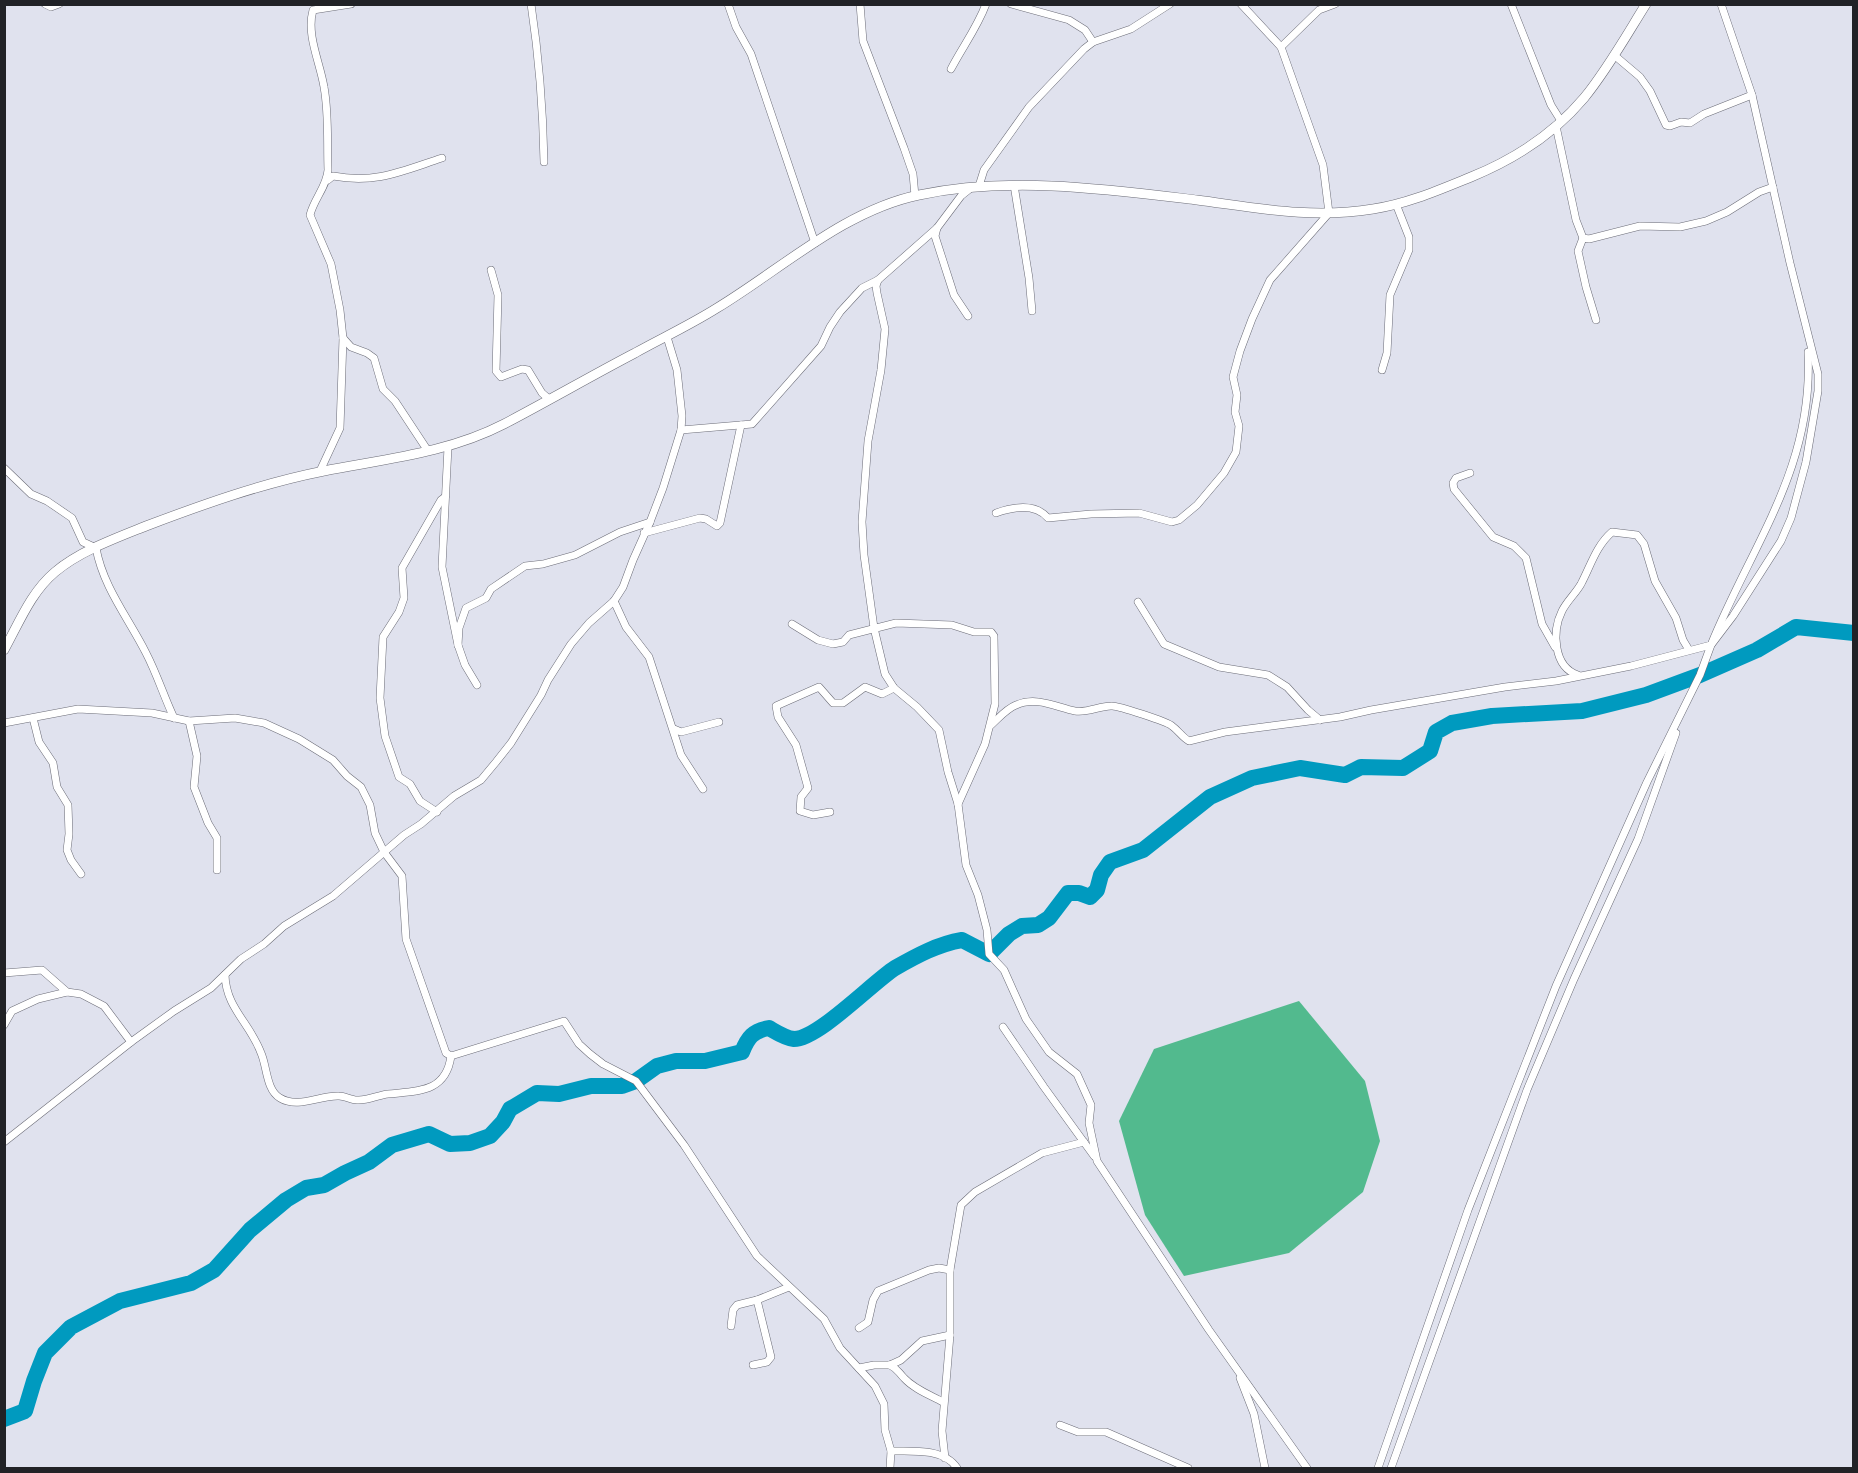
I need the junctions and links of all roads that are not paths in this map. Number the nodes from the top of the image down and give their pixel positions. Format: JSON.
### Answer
{"nodes":[{"id":1,"x":45,"y":4,"type":"edge"},
{"id":2,"x":59,"y":4,"type":"edge"},
{"id":3,"x":351,"y":4,"type":"edge"},
{"id":4,"x":531,"y":4,"type":"edge"},
{"id":5,"x":728,"y":4,"type":"edge"},
{"id":6,"x":860,"y":4,"type":"edge"},
{"id":7,"x":986,"y":4,"type":"edge"},
{"id":8,"x":1011,"y":4,"type":"edge"},
{"id":9,"x":1170,"y":4,"type":"edge"},
{"id":10,"x":1241,"y":4,"type":"edge"},
{"id":11,"x":1335,"y":4,"type":"edge"},
{"id":12,"x":1511,"y":4,"type":"edge"},
{"id":13,"x":1646,"y":4,"type":"edge"},
{"id":14,"x":1721,"y":4,"type":"edge"},
{"id":15,"x":1093,"y":42,"type":"junction"},
{"id":16,"x":1281,"y":47,"type":"junction"},
{"id":17,"x":1614,"y":55,"type":"junction"},
{"id":18,"x":951,"y":69,"type":"dead end"},
{"id":19,"x":1752,"y":95,"type":"junction"},
{"id":20,"x":1558,"y":124,"type":"junction"},
{"id":21,"x":442,"y":158,"type":"dead end"},
{"id":22,"x":544,"y":162,"type":"dead end"},
{"id":23,"x":328,"y":180,"type":"junction"},
{"id":24,"x":1014,"y":185,"type":"junction"},
{"id":25,"x":975,"y":187,"type":"junction"},
{"id":26,"x":1773,"y":187,"type":"junction"},
{"id":27,"x":915,"y":196,"type":"junction"},
{"id":28,"x":1396,"y":204,"type":"junction"},
{"id":29,"x":1329,"y":213,"type":"junction"},
{"id":30,"x":938,"y":228,"type":"junction"},
{"id":31,"x":1583,"y":238,"type":"junction"},
{"id":32,"x":815,"y":243,"type":"junction"},
{"id":33,"x":491,"y":270,"type":"dead end"},
{"id":34,"x":878,"y":280,"type":"junction"},
{"id":35,"x":1032,"y":311,"type":"dead end"},
{"id":36,"x":968,"y":316,"type":"dead end"},
{"id":37,"x":1596,"y":320,"type":"dead end"},
{"id":38,"x":667,"y":337,"type":"junction"},
{"id":39,"x":1808,"y":337,"type":"junction"},
{"id":40,"x":343,"y":338,"type":"junction"},
{"id":41,"x":1382,"y":370,"type":"dead end"},
{"id":42,"x":549,"y":399,"type":"junction"},
{"id":43,"x":741,"y":425,"type":"junction"},
{"id":44,"x":681,"y":430,"type":"junction"},
{"id":45,"x":448,"y":447,"type":"junction"},
{"id":46,"x":428,"y":451,"type":"junction"},
{"id":47,"x":4,"y":468,"type":"edge"},
{"id":48,"x":320,"y":471,"type":"junction"},
{"id":49,"x":1470,"y":473,"type":"dead end"},
{"id":50,"x":445,"y":497,"type":"junction"},
{"id":51,"x":996,"y":513,"type":"dead end"},
{"id":52,"x":650,"y":522,"type":"junction"},
{"id":53,"x":645,"y":533,"type":"junction"},
{"id":54,"x":96,"y":549,"type":"junction"},
{"id":55,"x":614,"y":601,"type":"junction"},
{"id":56,"x":1138,"y":602,"type":"dead end"},
{"id":57,"x":792,"y":624,"type":"dead end"},
{"id":58,"x":874,"y":628,"type":"junction"},
{"id":59,"x":458,"y":645,"type":"junction"},
{"id":60,"x":1711,"y":645,"type":"junction"},
{"id":61,"x":4,"y":650,"type":"edge"},
{"id":62,"x":1689,"y":650,"type":"junction"},
{"id":63,"x":1558,"y":652,"type":"junction"},
{"id":64,"x":1578,"y":675,"type":"junction"},
{"id":65,"x":477,"y":686,"type":"dead end"},
{"id":66,"x":894,"y":688,"type":"junction"},
{"id":67,"x":1690,"y":697,"type":"junction"},
{"id":68,"x":33,"y":718,"type":"junction"},
{"id":69,"x":174,"y":718,"type":"junction"},
{"id":70,"x":1320,"y":720,"type":"junction"},
{"id":71,"x":189,"y":721,"type":"junction"},
{"id":72,"x":719,"y":722,"type":"dead end"},
{"id":73,"x":4,"y":723,"type":"edge"},
{"id":74,"x":991,"y":725,"type":"junction"},
{"id":75,"x":674,"y":729,"type":"junction"},
{"id":76,"x":703,"y":789,"type":"dead end"},
{"id":77,"x":958,"y":804,"type":"junction"},
{"id":78,"x":437,"y":812,"type":"junction"},
{"id":79,"x":830,"y":812,"type":"dead end"},
{"id":80,"x":384,"y":852,"type":"junction"},
{"id":81,"x":218,"y":870,"type":"dead end"},
{"id":82,"x":81,"y":874,"type":"dead end"},
{"id":83,"x":4,"y":973,"type":"edge"},
{"id":84,"x":225,"y":975,"type":"junction"},
{"id":85,"x":67,"y":992,"type":"junction"},
{"id":86,"x":4,"y":1024,"type":"edge"},
{"id":87,"x":1003,"y":1027,"type":"dead end"},
{"id":88,"x":131,"y":1042,"type":"junction"},
{"id":89,"x":451,"y":1056,"type":"junction"},
{"id":90,"x":4,"y":1142,"type":"edge"},
{"id":91,"x":1084,"y":1142,"type":"junction"},
{"id":92,"x":1097,"y":1161,"type":"junction"},
{"id":93,"x":950,"y":1270,"type":"junction"},
{"id":94,"x":789,"y":1287,"type":"junction"},
{"id":95,"x":758,"y":1300,"type":"junction"},
{"id":96,"x":731,"y":1326,"type":"dead end"},
{"id":97,"x":859,"y":1328,"type":"dead end"},
{"id":98,"x":950,"y":1335,"type":"junction"},
{"id":99,"x":753,"y":1365,"type":"dead end"},
{"id":100,"x":890,"y":1365,"type":"junction"},
{"id":101,"x":859,"y":1368,"type":"junction"},
{"id":102,"x":1237,"y":1370,"type":"junction"},
{"id":103,"x":943,"y":1402,"type":"junction"},
{"id":104,"x":1060,"y":1425,"type":"dead end"},
{"id":105,"x":891,"y":1451,"type":"junction"},
{"id":106,"x":945,"y":1458,"type":"junction"},
{"id":107,"x":890,"y":1468,"type":"edge"},
{"id":108,"x":957,"y":1468,"type":"edge"},
{"id":109,"x":1188,"y":1468,"type":"edge"},
{"id":110,"x":1265,"y":1468,"type":"edge"},
{"id":111,"x":1307,"y":1468,"type":"edge"},
{"id":112,"x":1378,"y":1468,"type":"edge"},
{"id":113,"x":1391,"y":1468,"type":"edge"}],
"edges":[{"from":1,"to":2,"type":"street"},
{"from":3,"to":23,"type":"street"},
{"from":4,"to":22,"type":"street"},
{"from":5,"to":32,"type":"street"},
{"from":6,"to":27,"type":"street"},
{"from":7,"to":18,"type":"street"},
{"from":8,"to":15,"type":"street"},
{"from":9,"to":15,"type":"street"},
{"from":10,"to":16,"type":"street"},
{"from":11,"to":16,"type":"street"},
{"from":12,"to":20,"type":"street"},
{"from":13,"to":17,"type":"street"},
{"from":14,"to":19,"type":"street"},
{"from":15,"to":25,"type":"street"},
{"from":16,"to":29,"type":"street"},
{"from":17,"to":19,"type":"street"},
{"from":17,"to":20,"type":"street"},
{"from":19,"to":26,"type":"street"},
{"from":20,"to":28,"type":"street"},
{"from":20,"to":31,"type":"street"},
{"from":21,"to":23,"type":"street"},
{"from":23,"to":40,"type":"street"},
{"from":24,"to":25,"type":"street"},
{"from":24,"to":29,"type":"street"},
{"from":24,"to":35,"type":"street"},
{"from":25,"to":27,"type":"street"},
{"from":25,"to":30,"type":"street"},
{"from":26,"to":31,"type":"street"},
{"from":26,"to":39,"type":"street"},
{"from":27,"to":32,"type":"street"},
{"from":28,"to":29,"type":"street"},
{"from":28,"to":41,"type":"street"},
{"from":29,"to":51,"type":"street"},
{"from":30,"to":34,"type":"street"},
{"from":30,"to":36,"type":"street"},
{"from":31,"to":37,"type":"street"},
{"from":32,"to":38,"type":"street"},
{"from":33,"to":42,"type":"street"},
{"from":34,"to":43,"type":"street"},
{"from":34,"to":58,"type":"street"},
{"from":38,"to":42,"type":"street"},
{"from":38,"to":44,"type":"street"},
{"from":39,"to":60,"type":"street"},
{"from":39,"to":60,"type":"street"},
{"from":40,"to":46,"type":"street"},
{"from":40,"to":48,"type":"street"},
{"from":42,"to":45,"type":"street"},
{"from":43,"to":44,"type":"street"},
{"from":43,"to":53,"type":"street"},
{"from":44,"to":52,"type":"street"},
{"from":45,"to":46,"type":"street"},
{"from":45,"to":50,"type":"street"},
{"from":46,"to":48,"type":"street"},
{"from":47,"to":54,"type":"street"},
{"from":48,"to":54,"type":"street"},
{"from":49,"to":63,"type":"street"},
{"from":50,"to":59,"type":"street"},
{"from":50,"to":78,"type":"street"},
{"from":52,"to":53,"type":"street"},
{"from":52,"to":59,"type":"street"},
{"from":53,"to":55,"type":"street"},
{"from":54,"to":61,"type":"street"},
{"from":54,"to":69,"type":"street"},
{"from":55,"to":75,"type":"street"},
{"from":55,"to":78,"type":"street"},
{"from":56,"to":70,"type":"street"},
{"from":57,"to":58,"type":"street"},
{"from":58,"to":66,"type":"street"},
{"from":58,"to":74,"type":"street"},
{"from":59,"to":65,"type":"street"},
{"from":60,"to":62,"type":"street"},
{"from":60,"to":67,"type":"street"},
{"from":62,"to":63,"type":"street"},
{"from":62,"to":64,"type":"street"},
{"from":63,"to":64,"type":"street"},
{"from":64,"to":70,"type":"street"},
{"from":66,"to":77,"type":"street"},
{"from":66,"to":79,"type":"street"},
{"from":67,"to":112,"type":"street"},
{"from":67,"to":113,"type":"street"},
{"from":68,"to":69,"type":"street"},
{"from":68,"to":73,"type":"street"},
{"from":68,"to":82,"type":"street"},
{"from":69,"to":71,"type":"street"},
{"from":70,"to":74,"type":"street"},
{"from":71,"to":80,"type":"street"},
{"from":71,"to":81,"type":"street"},
{"from":72,"to":75,"type":"street"},
{"from":74,"to":77,"type":"street"},
{"from":75,"to":76,"type":"street"},
{"from":77,"to":92,"type":"street"},
{"from":78,"to":80,"type":"street"},
{"from":80,"to":84,"type":"street"},
{"from":80,"to":89,"type":"street"},
{"from":83,"to":85,"type":"street"},
{"from":84,"to":88,"type":"street"},
{"from":84,"to":89,"type":"street"},
{"from":85,"to":86,"type":"street"},
{"from":85,"to":88,"type":"street"},
{"from":87,"to":91,"type":"street"},
{"from":88,"to":90,"type":"street"},
{"from":89,"to":94,"type":"street"},
{"from":91,"to":92,"type":"street"},
{"from":91,"to":93,"type":"street"},
{"from":92,"to":102,"type":"street"},
{"from":93,"to":97,"type":"street"},
{"from":93,"to":98,"type":"street"},
{"from":94,"to":95,"type":"street"},
{"from":94,"to":101,"type":"street"},
{"from":95,"to":96,"type":"street"},
{"from":95,"to":99,"type":"street"},
{"from":98,"to":100,"type":"street"},
{"from":98,"to":103,"type":"street"},
{"from":100,"to":101,"type":"street"},
{"from":100,"to":103,"type":"street"},
{"from":101,"to":105,"type":"street"},
{"from":102,"to":110,"type":"street"},
{"from":102,"to":111,"type":"street"},
{"from":103,"to":106,"type":"street"},
{"from":104,"to":109,"type":"street"},
{"from":105,"to":106,"type":"street"},
{"from":105,"to":107,"type":"street"},
{"from":106,"to":108,"type":"street"}]}
